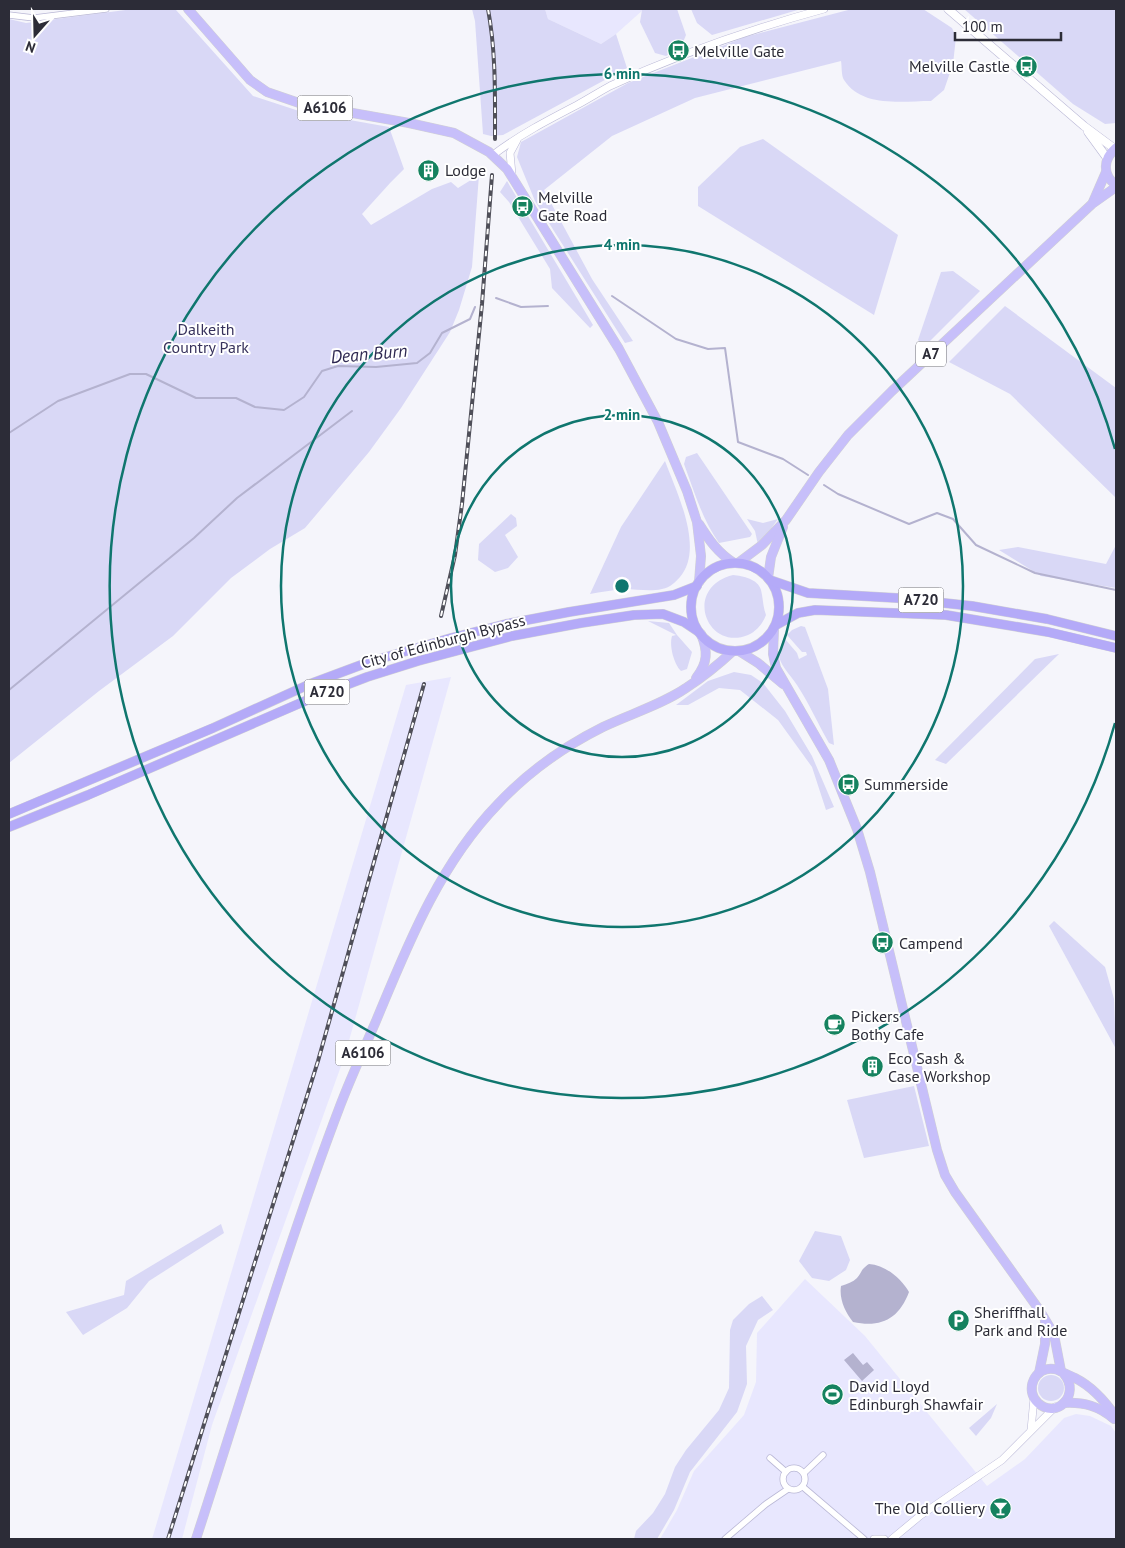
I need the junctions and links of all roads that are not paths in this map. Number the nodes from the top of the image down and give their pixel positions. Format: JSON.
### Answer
{"nodes":[{"id":1,"x":106,"y":9,"type":"edge"},
{"id":2,"x":188,"y":9,"type":"edge"},
{"id":3,"x":824,"y":9,"type":"edge"},
{"id":4,"x":948,"y":9,"type":"edge"},
{"id":5,"x":9,"y":15,"type":"edge"},
{"id":6,"x":1084,"y":126,"type":"junction"},
{"id":7,"x":521,"y":136,"type":"junction"},
{"id":8,"x":1116,"y":149,"type":"edge"},
{"id":9,"x":493,"y":155,"type":"junction"},
{"id":10,"x":1107,"y":158,"type":"junction"},
{"id":11,"x":1106,"y":172,"type":"junction"},
{"id":12,"x":513,"y":177,"type":"junction"},
{"id":13,"x":1116,"y":186,"type":"edge"},
{"id":14,"x":1092,"y":204,"type":"junction"},
{"id":15,"x":786,"y":520,"type":"junction"},
{"id":16,"x":697,"y":522,"type":"junction"},
{"id":17,"x":736,"y":563,"type":"junction"},
{"id":18,"x":769,"y":579,"type":"junction"},
{"id":19,"x":698,"y":584,"type":"junction"},
{"id":20,"x":775,"y":627,"type":"junction"},
{"id":21,"x":700,"y":633,"type":"junction"},
{"id":22,"x":1116,"y":636,"type":"edge"},
{"id":23,"x":1116,"y":648,"type":"edge"},
{"id":24,"x":736,"y":651,"type":"junction"},
{"id":25,"x":692,"y":684,"type":"junction"},
{"id":26,"x":787,"y":687,"type":"junction"},
{"id":27,"x":9,"y":814,"type":"edge"},
{"id":28,"x":9,"y":827,"type":"edge"},
{"id":29,"x":1045,"y":1319,"type":"junction"},
{"id":30,"x":1056,"y":1352,"type":"junction"},
{"id":31,"x":1063,"y":1372,"type":"junction"},
{"id":32,"x":1039,"y":1373,"type":"junction"},
{"id":33,"x":1081,"y":1382,"type":"junction"},
{"id":34,"x":1034,"y":1398,"type":"junction"},
{"id":35,"x":1064,"y":1403,"type":"junction"},
{"id":36,"x":1055,"y":1407,"type":"junction"},
{"id":37,"x":1116,"y":1417,"type":"edge"},
{"id":38,"x":1116,"y":1421,"type":"edge"},
{"id":39,"x":1031,"y":1431,"type":"junction"},
{"id":40,"x":823,"y":1455,"type":"dead end"},
{"id":41,"x":770,"y":1458,"type":"dead end"},
{"id":42,"x":786,"y":1472,"type":"junction"},
{"id":43,"x":804,"y":1473,"type":"junction"},
{"id":44,"x":803,"y":1488,"type":"junction"},
{"id":45,"x":788,"y":1489,"type":"junction"},
{"id":46,"x":196,"y":1539,"type":"edge"},
{"id":47,"x":725,"y":1539,"type":"edge"},
{"id":48,"x":864,"y":1539,"type":"edge"},
{"id":49,"x":874,"y":1539,"type":"edge"},
{"id":50,"x":884,"y":1539,"type":"edge"},
{"id":51,"x":892,"y":1539,"type":"edge"}],
"edges":[{"from":1,"to":5,"type":"street"},
{"from":2,"to":9,"type":"main road","number":"A6106"},
{"from":3,"to":7,"type":"street"},
{"from":4,"to":6,"type":"main road"},
{"from":6,"to":8,"type":"main road"},
{"from":6,"to":10,"type":"main road"},
{"from":7,"to":9,"type":"street"},
{"from":7,"to":12,"type":"street"},
{"from":8,"to":10,"type":"main road"},
{"from":9,"to":12,"type":"main road","number":"A6106"},
{"from":10,"to":11,"type":"main road"},
{"from":11,"to":13,"type":"main road"},
{"from":11,"to":14,"type":"main road","number":"A7"},
{"from":12,"to":16,"type":"main road","number":"A6106"},
{"from":13,"to":14,"type":"main road","number":"A7"},
{"from":14,"to":15,"type":"main road","number":"A7"},
{"from":15,"to":17,"type":"main road","number":"A7"},
{"from":15,"to":18,"type":"main road","number":"A7"},
{"from":16,"to":17,"type":"main road","number":"A6106"},
{"from":16,"to":19,"type":"main road","number":"A6106"},
{"from":17,"to":18,"type":"highway"},
{"from":17,"to":19,"type":"highway"},
{"from":18,"to":20,"type":"highway"},
{"from":18,"to":22,"type":"highway","number":"A720"},
{"from":19,"to":21,"type":"highway"},
{"from":19,"to":27,"type":"highway","name":"City of Edinburgh Bypass","number":"A720"},
{"from":20,"to":23,"type":"highway","number":"A720"},
{"from":20,"to":24,"type":"highway"},
{"from":20,"to":26,"type":"main road"},
{"from":21,"to":24,"type":"highway"},
{"from":21,"to":25,"type":"main road","number":"A6106"},
{"from":21,"to":28,"type":"highway","name":"City of Edinburgh Bypass","number":"A720"},
{"from":24,"to":25,"type":"main road","number":"A6106"},
{"from":24,"to":26,"type":"main road"},
{"from":25,"to":46,"type":"main road","number":"A6106"},
{"from":26,"to":29,"type":"main road"},
{"from":29,"to":30,"type":"main road"},
{"from":29,"to":32,"type":"main road"},
{"from":30,"to":31,"type":"main road"},
{"from":30,"to":33,"type":"main road"},
{"from":31,"to":32,"type":"main road"},
{"from":31,"to":33,"type":"main road"},
{"from":31,"to":35,"type":"main road"},
{"from":32,"to":34,"type":"main road"},
{"from":33,"to":37,"type":"main road"},
{"from":34,"to":36,"type":"main road"},
{"from":34,"to":39,"type":"street"},
{"from":35,"to":36,"type":"main road"},
{"from":35,"to":38,"type":"main road"},
{"from":36,"to":39,"type":"street"},
{"from":39,"to":51,"type":"street"},
{"from":40,"to":43,"type":"street"},
{"from":41,"to":42,"type":"street"},
{"from":42,"to":43,"type":"street"},
{"from":42,"to":45,"type":"street"},
{"from":43,"to":44,"type":"street"},
{"from":44,"to":45,"type":"street"},
{"from":44,"to":48,"type":"street"},
{"from":45,"to":47,"type":"street"},
{"from":49,"to":50,"type":"street"}]}
